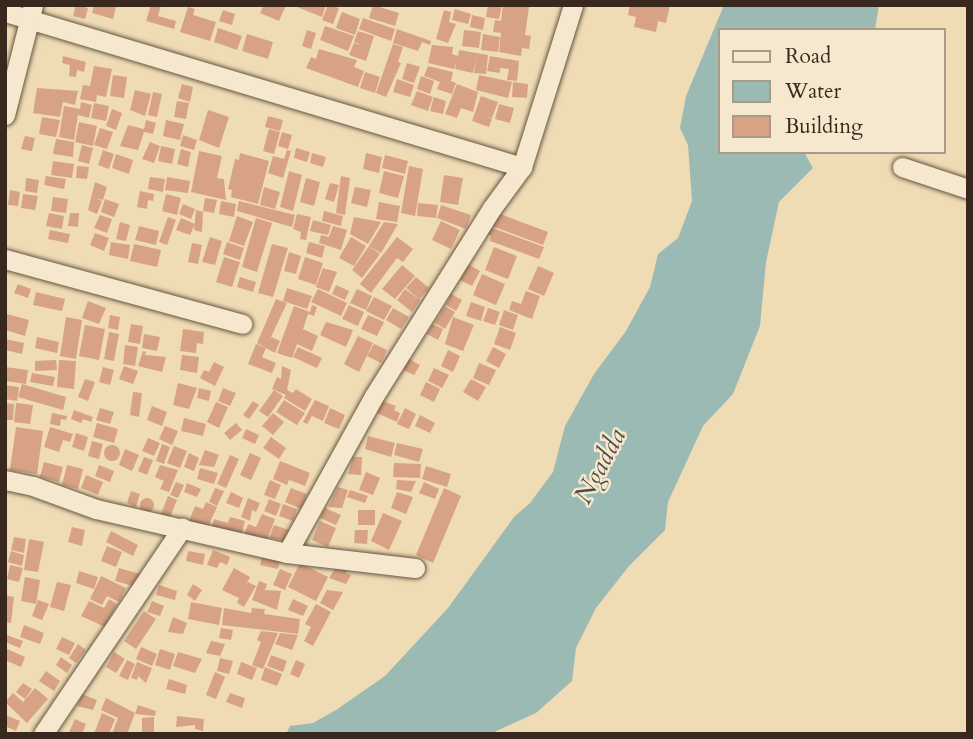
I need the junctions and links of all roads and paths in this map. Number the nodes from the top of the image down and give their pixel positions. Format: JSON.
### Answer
{"nodes":[{"id":1,"x":573,"y":5,"type":"edge"},
{"id":2,"x":5,"y":12,"type":"edge"},
{"id":3,"x":31,"y":12,"type":"edge"},
{"id":4,"x":5,"y":115,"type":"edge"},
{"id":5,"x":522,"y":167,"type":"junction"},
{"id":6,"x":902,"y":167,"type":"dead end"},
{"id":7,"x":968,"y":189,"type":"edge"},
{"id":8,"x":5,"y":259,"type":"edge"},
{"id":9,"x":242,"y":324,"type":"dead end"},
{"id":10,"x":5,"y":480,"type":"edge"},
{"id":11,"x":182,"y":528,"type":"junction"},
{"id":12,"x":287,"y":553,"type":"junction"},
{"id":13,"x":415,"y":569,"type":"dead end"},
{"id":14,"x":43,"y":734,"type":"edge"}],
"edges":[{"from":1,"to":5,"type":"street"},
{"from":2,"to":3,"type":"street"},
{"from":3,"to":4,"type":"street"},
{"from":3,"to":5,"type":"street"},
{"from":5,"to":12,"type":"street"},
{"from":6,"to":7,"type":"street"},
{"from":8,"to":9,"type":"street"},
{"from":10,"to":11,"type":"street"},
{"from":11,"to":12,"type":"street"},
{"from":11,"to":14,"type":"street"},
{"from":12,"to":13,"type":"street"}]}
